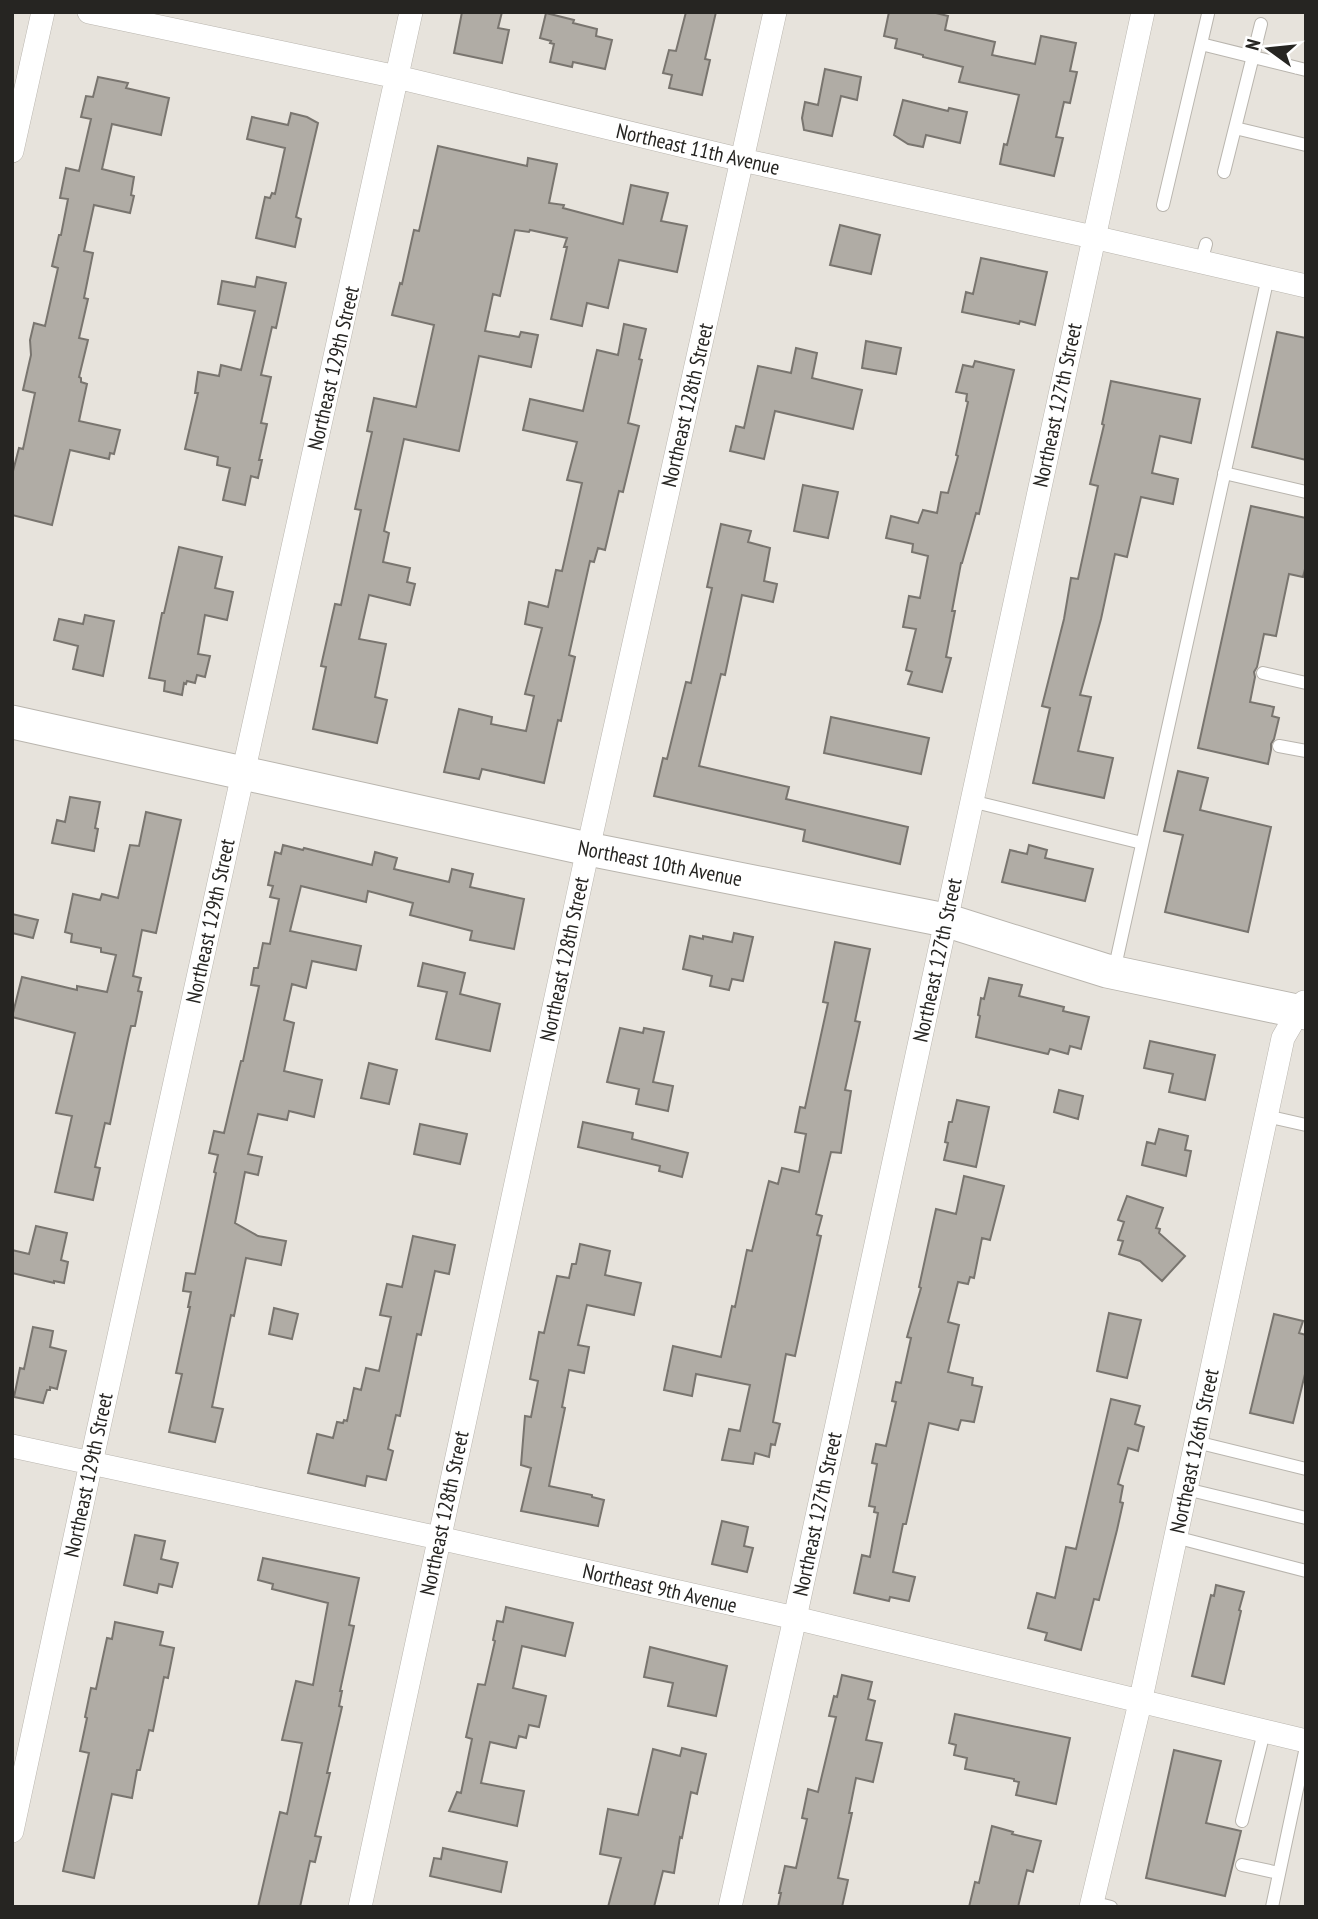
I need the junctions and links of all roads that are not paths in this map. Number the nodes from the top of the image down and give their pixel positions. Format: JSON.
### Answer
{"nodes":[{"id":1,"x":43,"y":12,"type":"edge"},
{"id":2,"x":89,"y":12,"type":"edge"},
{"id":3,"x":411,"y":12,"type":"edge"},
{"id":4,"x":775,"y":12,"type":"edge"},
{"id":5,"x":1143,"y":12,"type":"edge"},
{"id":6,"x":1208,"y":14,"type":"edge"},
{"id":7,"x":1261,"y":24,"type":"dead end"},
{"id":8,"x":1201,"y":44,"type":"junction"},
{"id":9,"x":1253,"y":56,"type":"junction"},
{"id":10,"x":1306,"y":70,"type":"edge"},
{"id":11,"x":397,"y":77,"type":"junction"},
{"id":12,"x":1235,"y":128,"type":"junction"},
{"id":13,"x":1306,"y":145,"type":"edge"},
{"id":14,"x":12,"y":151,"type":"edge"},
{"id":15,"x":742,"y":160,"type":"junction"},
{"id":16,"x":1224,"y":172,"type":"dead end"},
{"id":17,"x":1163,"y":205,"type":"dead end"},
{"id":18,"x":1093,"y":237,"type":"junction"},
{"id":19,"x":1268,"y":277,"type":"junction"},
{"id":20,"x":1306,"y":286,"type":"edge"},
{"id":21,"x":1224,"y":473,"type":"junction"},
{"id":22,"x":1306,"y":492,"type":"edge"},
{"id":23,"x":1263,"y":673,"type":"dead end"},
{"id":24,"x":1306,"y":683,"type":"edge"},
{"id":25,"x":12,"y":722,"type":"edge"},
{"id":26,"x":1279,"y":746,"type":"dead end"},
{"id":27,"x":1306,"y":751,"type":"edge"},
{"id":28,"x":243,"y":771,"type":"junction"},
{"id":29,"x":971,"y":801,"type":"junction"},
{"id":30,"x":1142,"y":843,"type":"junction"},
{"id":31,"x":588,"y":849,"type":"junction"},
{"id":32,"x":945,"y":920,"type":"junction"},
{"id":33,"x":1114,"y":972,"type":"junction"},
{"id":34,"x":1303,"y":1008,"type":"edge"},
{"id":35,"x":1266,"y":1116,"type":"junction"},
{"id":36,"x":1306,"y":1125,"type":"edge"},
{"id":37,"x":1196,"y":1442,"type":"junction"},
{"id":38,"x":12,"y":1446,"type":"edge"},
{"id":39,"x":91,"y":1463,"type":"junction"},
{"id":40,"x":1306,"y":1469,"type":"edge"},
{"id":41,"x":1186,"y":1489,"type":"junction"},
{"id":42,"x":1306,"y":1518,"type":"edge"},
{"id":43,"x":1175,"y":1537,"type":"junction"},
{"id":44,"x":439,"y":1538,"type":"junction"},
{"id":45,"x":1306,"y":1572,"type":"edge"},
{"id":46,"x":795,"y":1618,"type":"junction"},
{"id":47,"x":1140,"y":1703,"type":"junction"},
{"id":48,"x":1264,"y":1731,"type":"junction"},
{"id":49,"x":1306,"y":1741,"type":"edge"},
{"id":50,"x":1306,"y":1747,"type":"edge"},
{"id":51,"x":1300,"y":1798,"type":"edge"},
{"id":52,"x":1242,"y":1821,"type":"dead end"},
{"id":53,"x":12,"y":1831,"type":"edge"},
{"id":54,"x":1242,"y":1865,"type":"dead end"},
{"id":55,"x":1279,"y":1873,"type":"junction"},
{"id":56,"x":1098,"y":1905,"type":"edge"},
{"id":57,"x":360,"y":1907,"type":"edge"},
{"id":58,"x":730,"y":1907,"type":"edge"},
{"id":59,"x":1272,"y":1907,"type":"edge"}],
"edges":[{"from":1,"to":14,"type":"street"},
{"from":2,"to":11,"type":"street","name":"Northeast 11th Avenue"},
{"from":3,"to":11,"type":"street","name":"Northeast 129th Street"},
{"from":4,"to":15,"type":"street","name":"Northeast 128th Street"},
{"from":5,"to":18,"type":"street","name":"Northeast 127th Street"},
{"from":6,"to":8,"type":"lane"},
{"from":7,"to":9,"type":"lane"},
{"from":8,"to":9,"type":"lane"},
{"from":8,"to":17,"type":"lane"},
{"from":9,"to":10,"type":"lane"},
{"from":9,"to":12,"type":"lane"},
{"from":11,"to":15,"type":"street","name":"Northeast 11th Avenue"},
{"from":11,"to":28,"type":"street","name":"Northeast 129th Street"},
{"from":12,"to":13,"type":"lane"},
{"from":12,"to":16,"type":"lane"},
{"from":15,"to":18,"type":"street","name":"Northeast 11th Avenue"},
{"from":15,"to":31,"type":"street","name":"Northeast 128th Street"},
{"from":18,"to":19,"type":"street","name":"Northeast 11th Avenue"},
{"from":18,"to":29,"type":"street","name":"Northeast 127th Street"},
{"from":19,"to":20,"type":"street","name":"Northeast 11th Avenue"},
{"from":19,"to":21,"type":"lane"},
{"from":21,"to":22,"type":"lane"},
{"from":21,"to":30,"type":"lane"},
{"from":23,"to":24,"type":"lane"},
{"from":25,"to":28,"type":"street","name":"Northeast 10th Avenue"},
{"from":26,"to":27,"type":"lane"},
{"from":28,"to":31,"type":"street","name":"Northeast 10th Avenue"},
{"from":28,"to":39,"type":"street","name":"Northeast 129th Street"},
{"from":29,"to":30,"type":"lane"},
{"from":29,"to":32,"type":"street","name":"Northeast 127th Street"},
{"from":30,"to":33,"type":"lane"},
{"from":31,"to":32,"type":"street","name":"Northeast 10th Avenue"},
{"from":31,"to":44,"type":"street","name":"Northeast 128th Street"},
{"from":32,"to":33,"type":"street","name":"Northeast 10th Avenue"},
{"from":32,"to":46,"type":"street","name":"Northeast 127th Street"},
{"from":33,"to":34,"type":"street","name":"Northeast 10th Avenue"},
{"from":34,"to":35,"type":"street","name":"Northeast 126th Street"},
{"from":35,"to":36,"type":"lane"},
{"from":35,"to":37,"type":"street","name":"Northeast 126th Street"},
{"from":37,"to":40,"type":"lane"},
{"from":37,"to":41,"type":"street","name":"Northeast 126th Street"},
{"from":38,"to":39,"type":"street","name":"Northeast 9th Avenue"},
{"from":39,"to":44,"type":"street","name":"Northeast 9th Avenue"},
{"from":39,"to":53,"type":"street","name":"Northeast 129th Street"},
{"from":41,"to":42,"type":"lane"},
{"from":41,"to":43,"type":"street","name":"Northeast 126th Street"},
{"from":43,"to":45,"type":"lane"},
{"from":43,"to":47,"type":"street","name":"Northeast 126th Street"},
{"from":44,"to":46,"type":"street","name":"Northeast 9th Avenue"},
{"from":44,"to":57,"type":"street","name":"Northeast 128th Street"},
{"from":46,"to":47,"type":"street","name":"Northeast 9th Avenue"},
{"from":46,"to":58,"type":"street","name":"Northeast 127th Street"},
{"from":47,"to":48,"type":"street","name":"Northeast 9th Avenue"},
{"from":47,"to":56,"type":"street","name":"Northeast 126th Street"},
{"from":48,"to":49,"type":"street","name":"Northeast 9th Avenue"},
{"from":48,"to":52,"type":"lane"},
{"from":50,"to":51,"type":"lane"},
{"from":51,"to":55,"type":"lane"},
{"from":54,"to":55,"type":"lane"},
{"from":55,"to":59,"type":"lane"}]}
